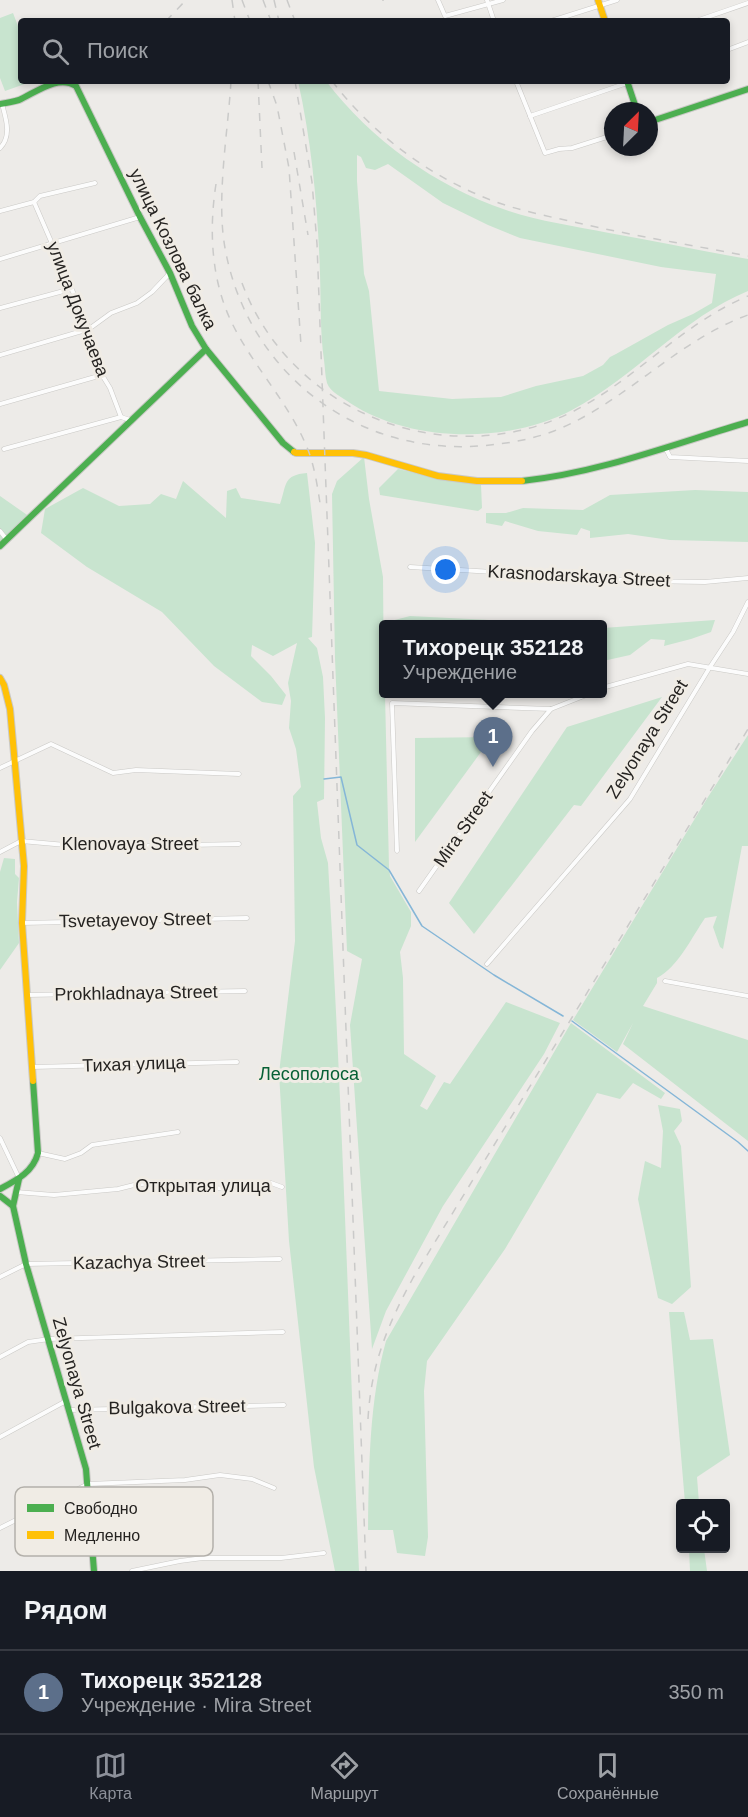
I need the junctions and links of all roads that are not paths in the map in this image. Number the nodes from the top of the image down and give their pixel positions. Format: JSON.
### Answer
{"nodes":[{"id":1,"x":438,"y":0,"type":"edge"},
{"id":2,"x":503,"y":0,"type":"edge"},
{"id":3,"x":617,"y":0,"type":"edge"},
{"id":4,"x":488,"y":2,"type":"edge"},
{"id":5,"x":599,"y":3,"type":"edge"},
{"id":6,"x":748,"y":3,"type":"edge"},
{"id":7,"x":493,"y":18,"type":"edge"},
{"id":8,"x":559,"y":18,"type":"edge"},
{"id":9,"x":605,"y":18,"type":"edge"},
{"id":10,"x":705,"y":18,"type":"edge"},
{"id":11,"x":748,"y":42,"type":"edge"},
{"id":12,"x":730,"y":49,"type":"edge"},
{"id":13,"x":54,"y":84,"type":"edge"},
{"id":14,"x":72,"y":84,"type":"edge"},
{"id":15,"x":517,"y":84,"type":"edge"},
{"id":16,"x":623,"y":84,"type":"edge"},
{"id":17,"x":630,"y":84,"type":"edge"},
{"id":18,"x":748,"y":89,"type":"edge"},
{"id":19,"x":635,"y":102,"type":"edge"},
{"id":20,"x":1,"y":104,"type":"edge"},
{"id":21,"x":530,"y":116,"type":"junction"},
{"id":22,"x":658,"y":119,"type":"edge"},
{"id":23,"x":604,"y":138,"type":"edge"},
{"id":24,"x":0,"y":148,"type":"edge"},
{"id":25,"x":95,"y":183,"type":"dead end"},
{"id":26,"x":34,"y":202,"type":"junction"},
{"id":27,"x":0,"y":211,"type":"edge"},
{"id":28,"x":140,"y":217,"type":"junction"},
{"id":29,"x":53,"y":243,"type":"junction"},
{"id":30,"x":0,"y":259,"type":"edge"},
{"id":31,"x":170,"y":273,"type":"junction"},
{"id":32,"x":71,"y":289,"type":"junction"},
{"id":33,"x":0,"y":308,"type":"edge"},
{"id":34,"x":89,"y":329,"type":"junction"},
{"id":35,"x":206,"y":349,"type":"junction"},
{"id":36,"x":0,"y":355,"type":"edge"},
{"id":37,"x":102,"y":375,"type":"junction"},
{"id":38,"x":0,"y":404,"type":"edge"},
{"id":39,"x":121,"y":417,"type":"junction"},
{"id":40,"x":130,"y":420,"type":"junction"},
{"id":41,"x":748,"y":422,"type":"edge"},
{"id":42,"x":665,"y":446,"type":"junction"},
{"id":43,"x":4,"y":449,"type":"dead end"},
{"id":44,"x":748,"y":461,"type":"edge"},
{"id":45,"x":0,"y":531,"type":"edge"},
{"id":46,"x":7,"y":540,"type":"junction"},
{"id":47,"x":0,"y":546,"type":"edge"},
{"id":48,"x":410,"y":567,"type":"dead end"},
{"id":49,"x":748,"y":578,"type":"edge"},
{"id":50,"x":748,"y":602,"type":"edge"},
{"id":51,"x":710,"y":668,"type":"junction"},
{"id":52,"x":748,"y":674,"type":"edge"},
{"id":53,"x":0,"y":678,"type":"edge"},
{"id":54,"x":2,"y":686,"type":"edge"},
{"id":55,"x":607,"y":687,"type":"edge"},
{"id":56,"x":577,"y":698,"type":"edge"},
{"id":57,"x":551,"y":709,"type":"junction"},
{"id":58,"x":16,"y":759,"type":"junction"},
{"id":59,"x":0,"y":768,"type":"edge"},
{"id":60,"x":238,"y":774,"type":"dead end"},
{"id":61,"x":21,"y":841,"type":"junction"},
{"id":62,"x":238,"y":844,"type":"dead end"},
{"id":63,"x":0,"y":852,"type":"edge"},
{"id":64,"x":397,"y":852,"type":"dead end"},
{"id":65,"x":419,"y":891,"type":"dead end"},
{"id":66,"x":247,"y":918,"type":"dead end"},
{"id":67,"x":22,"y":923,"type":"junction"},
{"id":68,"x":487,"y":964,"type":"dead end"},
{"id":69,"x":665,"y":981,"type":"dead end"},
{"id":70,"x":245,"y":991,"type":"dead end"},
{"id":71,"x":27,"y":995,"type":"junction"},
{"id":72,"x":748,"y":996,"type":"edge"},
{"id":73,"x":237,"y":1062,"type":"dead end"},
{"id":74,"x":32,"y":1067,"type":"junction"},
{"id":75,"x":178,"y":1132,"type":"dead end"},
{"id":76,"x":0,"y":1138,"type":"edge"},
{"id":77,"x":38,"y":1156,"type":"junction"},
{"id":78,"x":19,"y":1179,"type":"junction"},
{"id":79,"x":282,"y":1187,"type":"dead end"},
{"id":80,"x":0,"y":1189,"type":"edge"},
{"id":81,"x":16,"y":1192,"type":"junction"},
{"id":82,"x":0,"y":1196,"type":"edge"},
{"id":83,"x":12,"y":1206,"type":"junction"},
{"id":84,"x":280,"y":1259,"type":"dead end"},
{"id":85,"x":26,"y":1264,"type":"junction"},
{"id":86,"x":0,"y":1277,"type":"edge"},
{"id":87,"x":283,"y":1332,"type":"dead end"},
{"id":88,"x":49,"y":1339,"type":"junction"},
{"id":89,"x":0,"y":1357,"type":"edge"},
{"id":90,"x":67,"y":1401,"type":"junction"},
{"id":91,"x":284,"y":1405,"type":"dead end"},
{"id":92,"x":69,"y":1410,"type":"junction"},
{"id":93,"x":0,"y":1437,"type":"edge"},
{"id":94,"x":88,"y":1484,"type":"junction"},
{"id":95,"x":82,"y":1487,"type":"edge"},
{"id":96,"x":88,"y":1487,"type":"edge"},
{"id":97,"x":274,"y":1488,"type":"dead end"},
{"id":98,"x":15,"y":1520,"type":"edge"},
{"id":99,"x":0,"y":1528,"type":"edge"},
{"id":100,"x":324,"y":1553,"type":"dead end"},
{"id":101,"x":93,"y":1556,"type":"edge"},
{"id":102,"x":94,"y":1571,"type":"edge"},
{"id":103,"x":132,"y":1571,"type":"edge"}],
"edges":[{"from":1,"to":4,"type":"street"},
{"from":2,"to":4,"type":"street"},
{"from":3,"to":5,"type":"street"},
{"from":4,"to":7,"type":"street"},
{"from":5,"to":8,"type":"street"},
{"from":5,"to":9,"type":"street"},
{"from":6,"to":10,"type":"street"},
{"from":11,"to":12,"type":"street"},
{"from":13,"to":20,"type":"street"},
{"from":14,"to":28,"type":"street","name":"улица Козлова балка"},
{"from":15,"to":21,"type":"street"},
{"from":16,"to":21,"type":"street"},
{"from":17,"to":19,"type":"street"},
{"from":18,"to":22,"type":"street"},
{"from":20,"to":24,"type":"street"},
{"from":21,"to":23,"type":"street"},
{"from":25,"to":26,"type":"street"},
{"from":26,"to":27,"type":"street"},
{"from":26,"to":29,"type":"street","name":"улица Докучаева"},
{"from":28,"to":29,"type":"street"},
{"from":28,"to":31,"type":"street","name":"улица Козлова балка"},
{"from":29,"to":30,"type":"street"},
{"from":29,"to":32,"type":"street","name":"улица Докучаева"},
{"from":31,"to":34,"type":"street"},
{"from":31,"to":35,"type":"street","name":"улица Козлова балка"},
{"from":32,"to":33,"type":"street"},
{"from":32,"to":34,"type":"street","name":"улица Докучаева"},
{"from":34,"to":36,"type":"street"},
{"from":34,"to":37,"type":"street","name":"улица Докучаева"},
{"from":35,"to":40,"type":"street"},
{"from":35,"to":42,"type":"street","name":"улица Козлова балка"},
{"from":37,"to":38,"type":"street"},
{"from":37,"to":39,"type":"street","name":"улица Докучаева"},
{"from":39,"to":40,"type":"street"},
{"from":39,"to":43,"type":"street"},
{"from":40,"to":46,"type":"street"},
{"from":41,"to":42,"type":"street"},
{"from":42,"to":44,"type":"street"},
{"from":45,"to":46,"type":"street"},
{"from":46,"to":47,"type":"street"},
{"from":48,"to":49,"type":"street","name":"Krasnodarskaya Street"},
{"from":50,"to":51,"type":"street","name":"Zelyonaya Street"},
{"from":51,"to":52,"type":"street"},
{"from":51,"to":55,"type":"street"},
{"from":51,"to":68,"type":"street","name":"Zelyonaya Street"},
{"from":53,"to":54,"type":"street"},
{"from":54,"to":58,"type":"street"},
{"from":56,"to":57,"type":"street"},
{"from":57,"to":64,"type":"street"},
{"from":57,"to":65,"type":"street","name":"Mira Street"},
{"from":58,"to":59,"type":"street"},
{"from":58,"to":60,"type":"street"},
{"from":58,"to":61,"type":"street"},
{"from":61,"to":62,"type":"street","name":"Klenovaya Street"},
{"from":61,"to":63,"type":"street"},
{"from":61,"to":67,"type":"street"},
{"from":66,"to":67,"type":"street","name":"Tsvetayevoy Street"},
{"from":67,"to":71,"type":"street"},
{"from":69,"to":72,"type":"street"},
{"from":70,"to":71,"type":"street","name":"Prokhladnaya Street"},
{"from":71,"to":74,"type":"street"},
{"from":73,"to":74,"type":"street","name":"Тихая улица"},
{"from":74,"to":77,"type":"street"},
{"from":75,"to":77,"type":"street"},
{"from":76,"to":78,"type":"street"},
{"from":77,"to":78,"type":"street"},
{"from":78,"to":80,"type":"street"},
{"from":78,"to":81,"type":"street","name":"Zelyonaya Street"},
{"from":79,"to":81,"type":"street","name":"Открытая улица"},
{"from":81,"to":83,"type":"street","name":"Zelyonaya Street"},
{"from":82,"to":83,"type":"street"},
{"from":83,"to":85,"type":"street","name":"Zelyonaya Street"},
{"from":84,"to":85,"type":"street","name":"Kazachya Street"},
{"from":85,"to":86,"type":"street","name":"Kazachya Street"},
{"from":85,"to":88,"type":"street","name":"Zelyonaya Street"},
{"from":87,"to":88,"type":"street"},
{"from":88,"to":89,"type":"street"},
{"from":88,"to":90,"type":"street","name":"Zelyonaya Street"},
{"from":90,"to":92,"type":"street","name":"Zelyonaya Street"},
{"from":90,"to":93,"type":"street"},
{"from":91,"to":92,"type":"street","name":"Bulgakova Street"},
{"from":92,"to":94,"type":"street","name":"Zelyonaya Street"},
{"from":94,"to":95,"type":"street"},
{"from":94,"to":96,"type":"street","name":"Zelyonaya Street"},
{"from":94,"to":97,"type":"street"},
{"from":98,"to":99,"type":"street"},
{"from":100,"to":103,"type":"street"},
{"from":101,"to":102,"type":"street","name":"Zelyonaya Street"}]}
